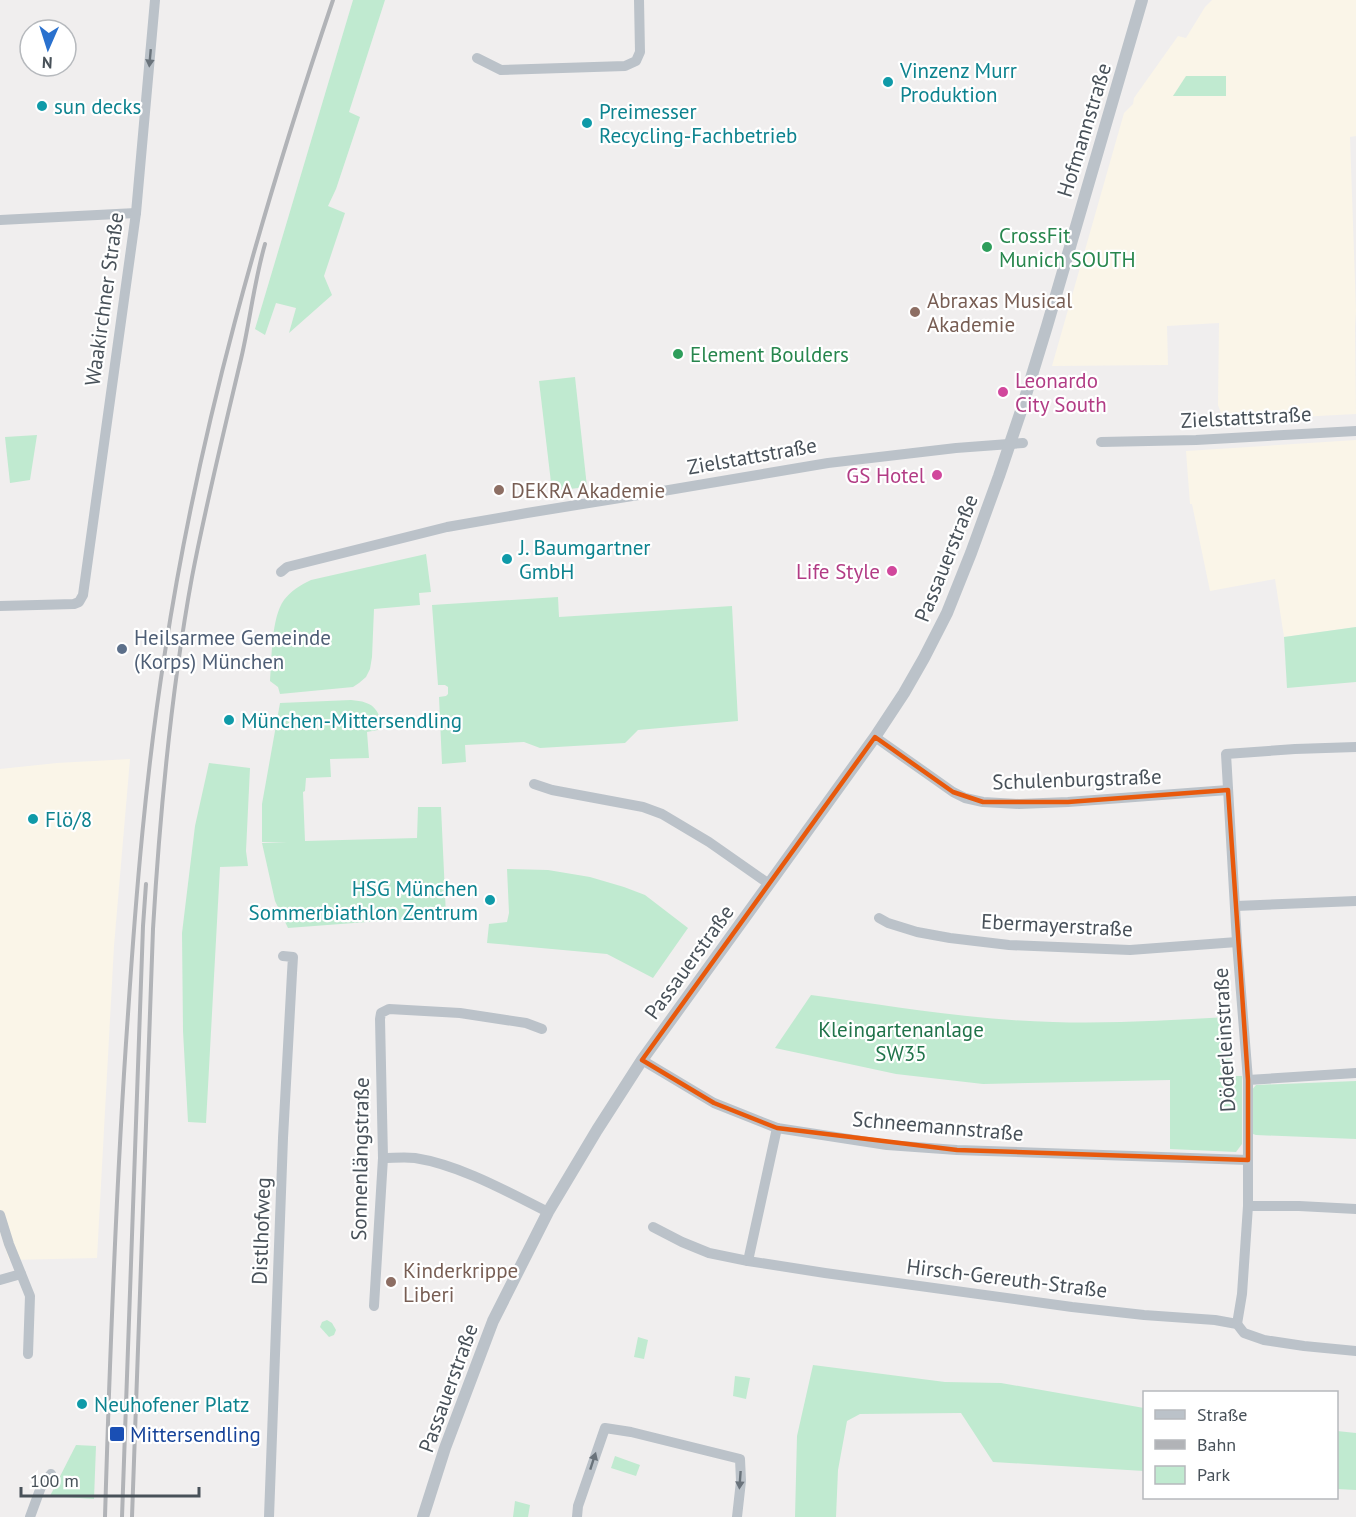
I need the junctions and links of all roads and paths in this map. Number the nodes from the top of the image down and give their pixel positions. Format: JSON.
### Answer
{"nodes":[{"id":1,"x":155,"y":0,"type":"edge"},
{"id":2,"x":639,"y":0,"type":"edge"},
{"id":3,"x":1142,"y":0,"type":"edge"},
{"id":4,"x":477,"y":58,"type":"dead end"},
{"id":5,"x":136,"y":213,"type":"junction"},
{"id":6,"x":0,"y":220,"type":"edge"},
{"id":7,"x":1356,"y":431,"type":"edge"},
{"id":8,"x":1101,"y":442,"type":"dead end"},
{"id":9,"x":1016,"y":444,"type":"junction"},
{"id":10,"x":281,"y":572,"type":"dead end"},
{"id":11,"x":0,"y":606,"type":"edge"},
{"id":12,"x":875,"y":737,"type":"junction"},
{"id":13,"x":1356,"y":747,"type":"edge"},
{"id":14,"x":534,"y":784,"type":"dead end"},
{"id":15,"x":1228,"y":790,"type":"junction"},
{"id":16,"x":769,"y":884,"type":"junction"},
{"id":17,"x":1356,"y":901,"type":"edge"},
{"id":18,"x":1236,"y":906,"type":"junction"},
{"id":19,"x":879,"y":918,"type":"dead end"},
{"id":20,"x":1237,"y":942,"type":"junction"},
{"id":21,"x":283,"y":956,"type":"dead end"},
{"id":22,"x":542,"y":1029,"type":"dead end"},
{"id":23,"x":642,"y":1060,"type":"junction"},
{"id":24,"x":1356,"y":1073,"type":"edge"},
{"id":25,"x":1248,"y":1080,"type":"junction"},
{"id":26,"x":777,"y":1128,"type":"junction"},
{"id":27,"x":383,"y":1158,"type":"junction"},
{"id":28,"x":1248,"y":1160,"type":"junction"},
{"id":29,"x":1248,"y":1206,"type":"junction"},
{"id":30,"x":1356,"y":1209,"type":"edge"},
{"id":31,"x":548,"y":1212,"type":"junction"},
{"id":32,"x":0,"y":1215,"type":"edge"},
{"id":33,"x":653,"y":1227,"type":"dead end"},
{"id":34,"x":748,"y":1261,"type":"junction"},
{"id":35,"x":21,"y":1274,"type":"junction"},
{"id":36,"x":0,"y":1280,"type":"edge"},
{"id":37,"x":374,"y":1306,"type":"dead end"},
{"id":38,"x":1237,"y":1324,"type":"junction"},
{"id":39,"x":1356,"y":1351,"type":"edge"},
{"id":40,"x":28,"y":1354,"type":"dead end"},
{"id":41,"x":51,"y":1474,"type":"dead end"},
{"id":42,"x":30,"y":1517,"type":"edge"},
{"id":43,"x":268,"y":1517,"type":"edge"},
{"id":44,"x":423,"y":1517,"type":"edge"},
{"id":45,"x":577,"y":1517,"type":"edge"},
{"id":46,"x":737,"y":1517,"type":"edge"}],
"edges":[{"from":1,"to":5,"type":"street","name":"Waakirchner Straße","one_way":true},
{"from":2,"to":4,"type":"street"},
{"from":3,"to":9,"type":"street","name":"Hofmannstraße"},
{"from":5,"to":6,"type":"street"},
{"from":5,"to":11,"type":"street","name":"Waakirchner Straße"},
{"from":7,"to":8,"type":"street","name":"Zielstattstraße"},
{"from":9,"to":10,"type":"street","name":"Zielstattstraße"},
{"from":9,"to":12,"type":"street","name":"Passauerstraße"},
{"from":12,"to":15,"type":"street","name":"Schulenburgstraße"},
{"from":12,"to":16,"type":"street","name":"Passauerstraße"},
{"from":13,"to":15,"type":"street","name":"Döderleinstraße"},
{"from":14,"to":16,"type":"street"},
{"from":15,"to":18,"type":"street","name":"Döderleinstraße"},
{"from":16,"to":23,"type":"street","name":"Passauerstraße"},
{"from":17,"to":18,"type":"street"},
{"from":18,"to":20,"type":"street","name":"Döderleinstraße"},
{"from":19,"to":20,"type":"street","name":"Ebermayerstraße"},
{"from":20,"to":25,"type":"street","name":"Döderleinstraße"},
{"from":21,"to":43,"type":"street","name":"Distlhofweg"},
{"from":22,"to":27,"type":"street","name":"Sonnenlängstraße"},
{"from":23,"to":26,"type":"street","name":"Schneemannstraße"},
{"from":23,"to":31,"type":"street","name":"Passauerstraße"},
{"from":24,"to":25,"type":"street"},
{"from":25,"to":28,"type":"street","name":"Döderleinstraße"},
{"from":26,"to":28,"type":"street","name":"Schneemannstraße"},
{"from":26,"to":34,"type":"street"},
{"from":27,"to":31,"type":"street"},
{"from":27,"to":37,"type":"street","name":"Sonnenlängstraße"},
{"from":28,"to":29,"type":"street","name":"Döderleinstraße"},
{"from":29,"to":30,"type":"street"},
{"from":29,"to":38,"type":"street","name":"Döderleinstraße"},
{"from":31,"to":44,"type":"street","name":"Passauerstraße"},
{"from":32,"to":35,"type":"street"},
{"from":33,"to":34,"type":"street","name":"Hirsch-Gereuth-Straße"},
{"from":34,"to":38,"type":"street","name":"Hirsch-Gereuth-Straße"},
{"from":35,"to":36,"type":"street"},
{"from":35,"to":40,"type":"street"},
{"from":38,"to":39,"type":"street","name":"Hirsch-Gereuth-Straße"},
{"from":41,"to":42,"type":"street"},
{"from":45,"to":46,"type":"street","one_way":true}]}
